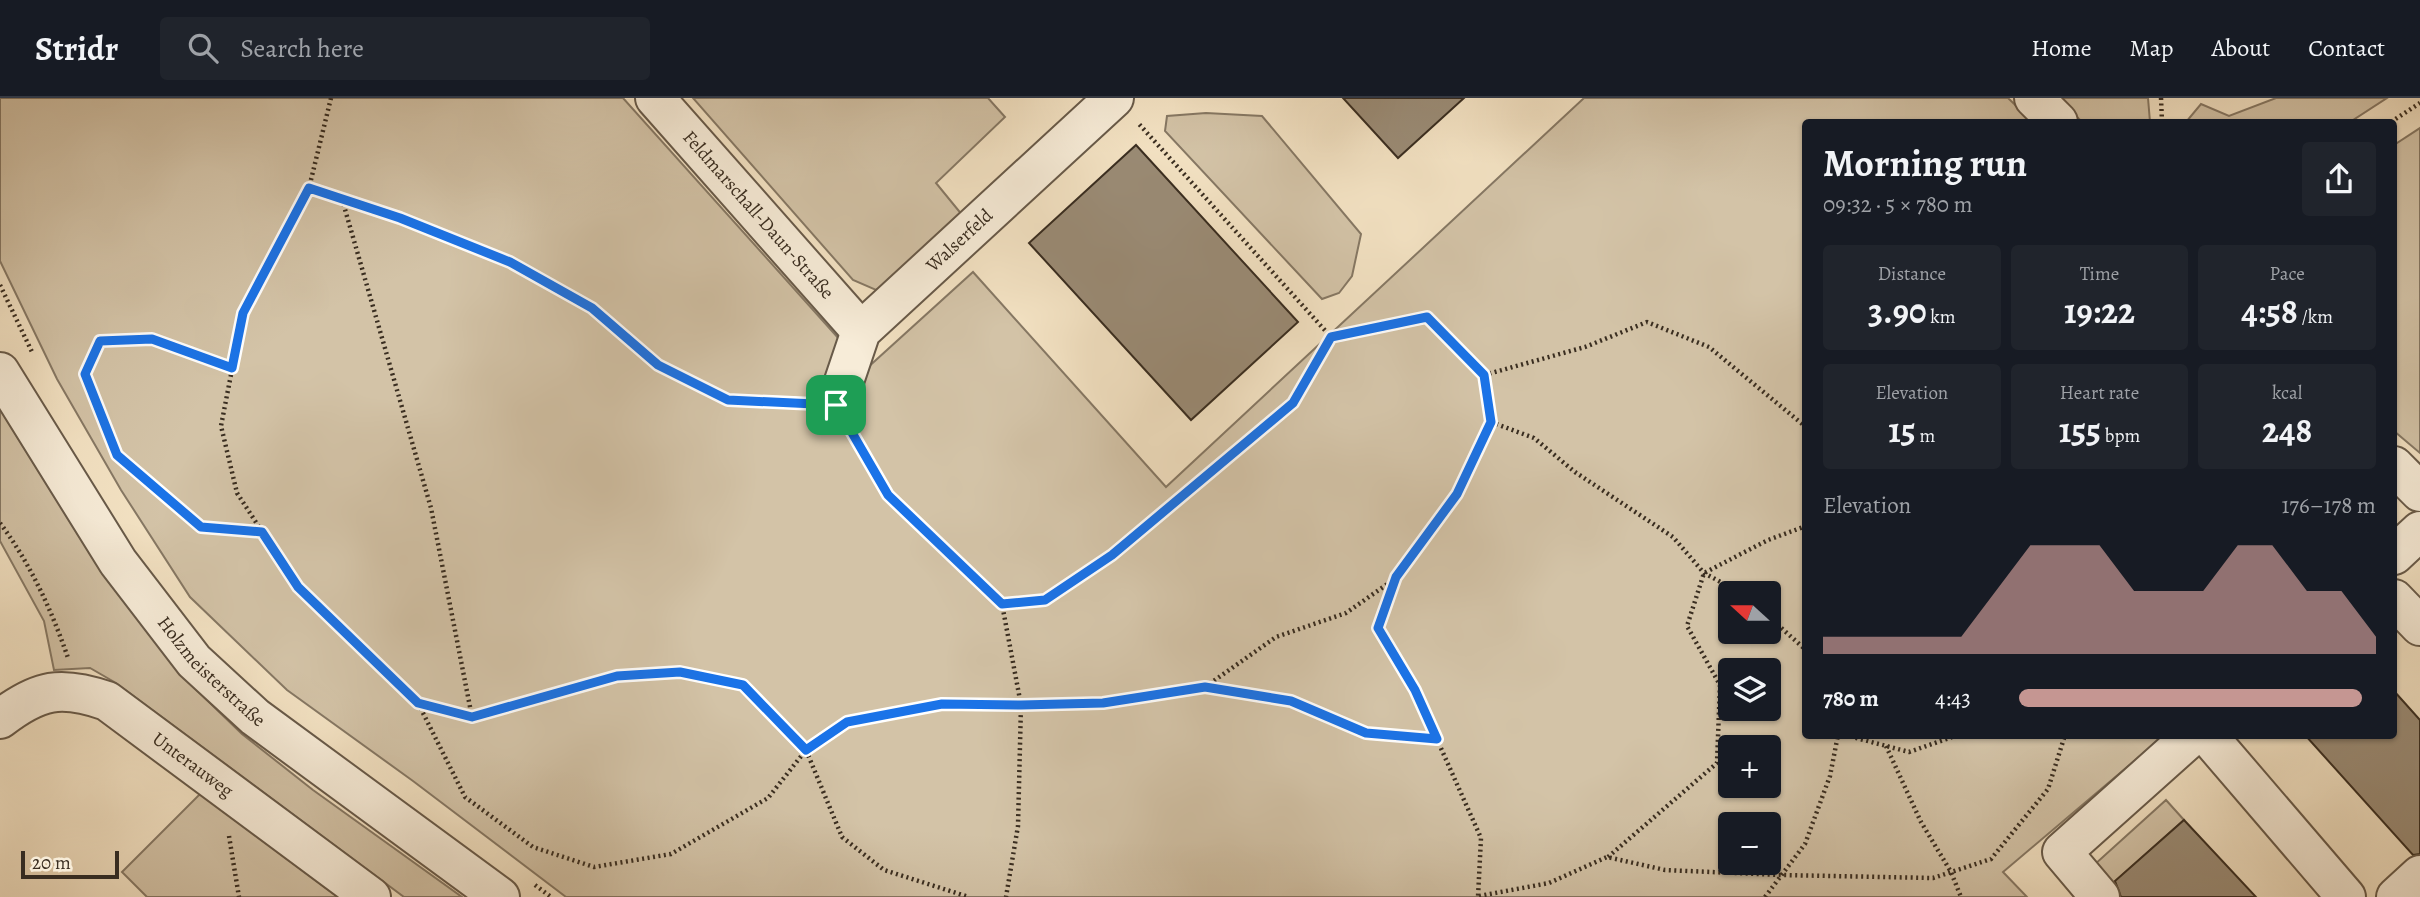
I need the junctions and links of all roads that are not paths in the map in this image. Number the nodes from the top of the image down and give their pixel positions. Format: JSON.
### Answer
{"nodes":[{"id":1,"x":654,"y":98,"type":"edge"},
{"id":2,"x":2034,"y":98,"type":"edge"},
{"id":3,"x":1124,"y":108,"type":"edge"},
{"id":4,"x":2055,"y":119,"type":"edge"},
{"id":5,"x":861,"y":331,"type":"junction"},
{"id":6,"x":0,"y":372,"type":"edge"},
{"id":7,"x":836,"y":405,"type":"road end"},
{"id":8,"x":2397,"y":469,"type":"edge"},
{"id":9,"x":2420,"y":492,"type":"edge"},
{"id":10,"x":2420,"y":531,"type":"edge"},
{"id":11,"x":2397,"y":552,"type":"edge"},
{"id":12,"x":2397,"y":602,"type":"edge"},
{"id":13,"x":2420,"y":626,"type":"edge"},
{"id":14,"x":0,"y":719,"type":"edge"},
{"id":15,"x":2189,"y":739,"type":"edge"},
{"id":16,"x":2210,"y":739,"type":"edge"},
{"id":17,"x":2420,"y":875,"type":"edge"},
{"id":18,"x":515,"y":889,"type":"edge"},
{"id":19,"x":371,"y":897,"type":"edge"},
{"id":20,"x":2100,"y":897,"type":"edge"},
{"id":21,"x":2346,"y":897,"type":"edge"},
{"id":22,"x":2396,"y":897,"type":"edge"}],
"edges":[{"from":1,"to":5,"type":"street","name":"Feldmarschall-Daun-Straße"},
{"from":2,"to":4,"type":"street"},
{"from":3,"to":5,"type":"street","name":"Walserfeld"},
{"from":5,"to":7,"type":"street","name":"Walserfeld"},
{"from":6,"to":18,"type":"street","name":"Holzmeisterstraße"},
{"from":8,"to":9,"type":"street"},
{"from":10,"to":11,"type":"street"},
{"from":12,"to":13,"type":"street"},
{"from":14,"to":19,"type":"street","name":"Unterauweg"},
{"from":15,"to":20,"type":"street"},
{"from":16,"to":21,"type":"street"},
{"from":17,"to":22,"type":"street"}]}
